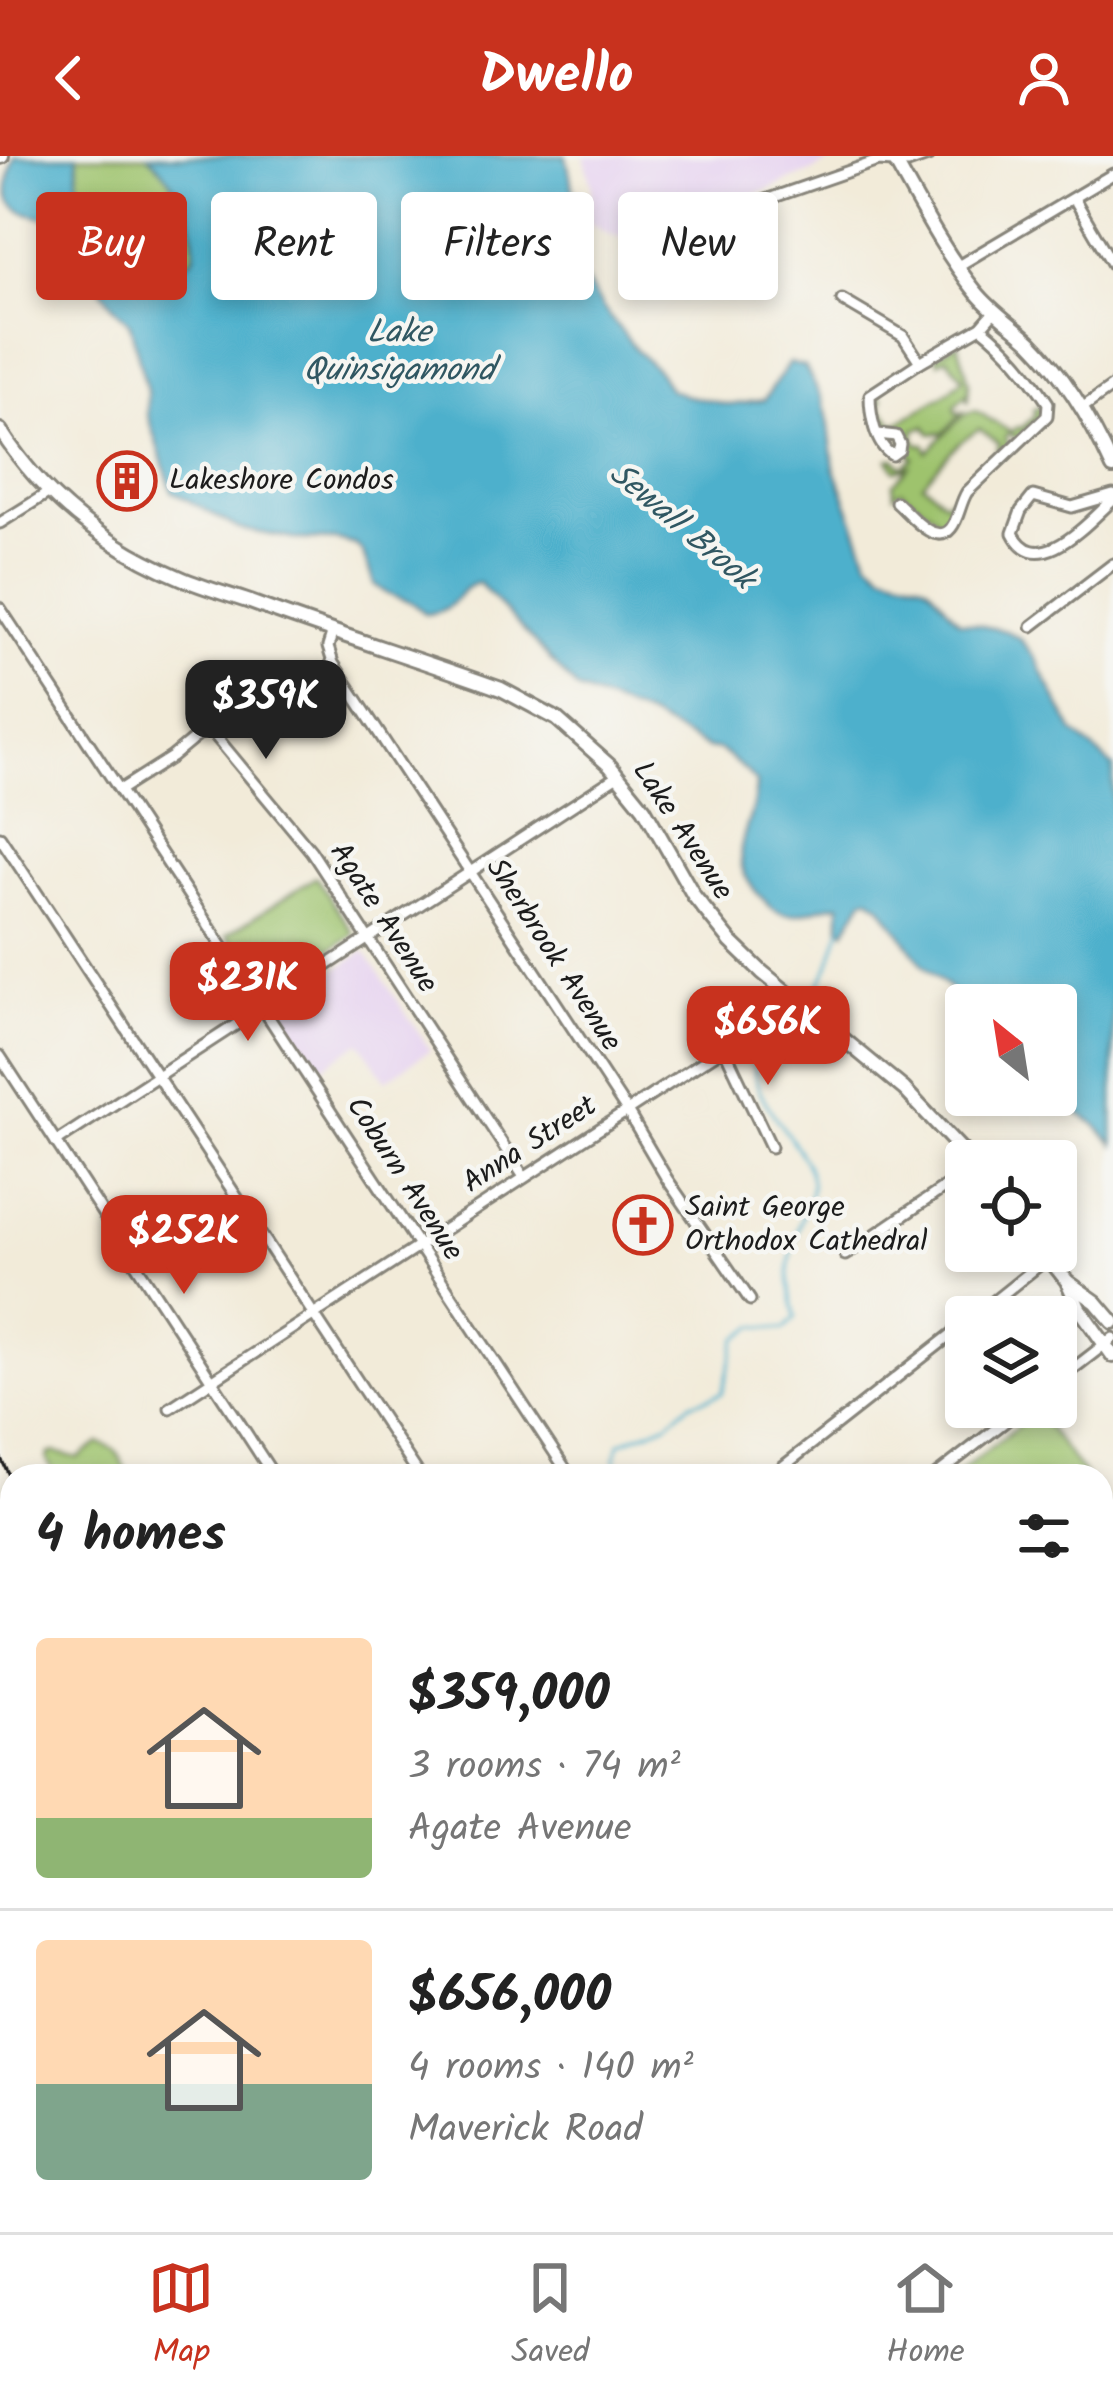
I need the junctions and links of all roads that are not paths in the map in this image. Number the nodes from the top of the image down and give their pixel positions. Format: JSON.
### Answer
{"nodes":[{"id":1,"x":928,"y":156,"type":"edge"},
{"id":2,"x":893,"y":158,"type":"edge"},
{"id":3,"x":1113,"y":174,"type":"edge"},
{"id":4,"x":778,"y":195,"type":"edge"},
{"id":5,"x":1075,"y":200,"type":"junction"},
{"id":6,"x":1113,"y":265,"type":"edge"},
{"id":7,"x":958,"y":266,"type":"junction"},
{"id":8,"x":842,"y":300,"type":"dead end"},
{"id":9,"x":994,"y":312,"type":"junction"},
{"id":10,"x":981,"y":327,"type":"junction"},
{"id":11,"x":920,"y":362,"type":"junction"},
{"id":12,"x":1113,"y":386,"type":"edge"},
{"id":13,"x":1082,"y":408,"type":"junction"},
{"id":14,"x":0,"y":430,"type":"edge"},
{"id":15,"x":878,"y":434,"type":"dead end"},
{"id":16,"x":1113,"y":468,"type":"edge"},
{"id":17,"x":48,"y":493,"type":"junction"},
{"id":18,"x":1113,"y":498,"type":"edge"},
{"id":19,"x":896,"y":502,"type":"dead end"},
{"id":20,"x":0,"y":523,"type":"edge"},
{"id":21,"x":1113,"y":564,"type":"edge"},
{"id":22,"x":0,"y":608,"type":"edge"},
{"id":23,"x":12,"y":626,"type":"junction"},
{"id":24,"x":1032,"y":626,"type":"dead end"},
{"id":25,"x":333,"y":631,"type":"junction"},
{"id":26,"x":0,"y":634,"type":"edge"},
{"id":27,"x":619,"y":775,"type":"junction"},
{"id":28,"x":120,"y":790,"type":"junction"},
{"id":29,"x":0,"y":837,"type":"edge"},
{"id":30,"x":471,"y":873,"type":"junction"},
{"id":31,"x":369,"y":939,"type":"junction"},
{"id":32,"x":794,"y":998,"type":"junction"},
{"id":33,"x":263,"y":1008,"type":"junction"},
{"id":34,"x":724,"y":1048,"type":"junction"},
{"id":35,"x":0,"y":1056,"type":"edge"},
{"id":36,"x":158,"y":1075,"type":"junction"},
{"id":37,"x":627,"y":1111,"type":"junction"},
{"id":38,"x":951,"y":1140,"type":"edge"},
{"id":39,"x":56,"y":1142,"type":"junction"},
{"id":40,"x":771,"y":1148,"type":"dead end"},
{"id":41,"x":524,"y":1178,"type":"junction"},
{"id":42,"x":945,"y":1187,"type":"edge"},
{"id":43,"x":418,"y":1247,"type":"junction"},
{"id":44,"x":845,"y":1255,"type":"dead end"},
{"id":45,"x":1025,"y":1272,"type":"edge"},
{"id":46,"x":1060,"y":1272,"type":"edge"},
{"id":47,"x":1067,"y":1281,"type":"junction"},
{"id":48,"x":998,"y":1296,"type":"edge"},
{"id":49,"x":750,"y":1300,"type":"dead end"},
{"id":50,"x":315,"y":1315,"type":"junction"},
{"id":51,"x":1113,"y":1322,"type":"edge"},
{"id":52,"x":945,"y":1339,"type":"edge"},
{"id":53,"x":1110,"y":1346,"type":"edge"},
{"id":54,"x":1077,"y":1368,"type":"edge"},
{"id":55,"x":212,"y":1381,"type":"junction"},
{"id":56,"x":170,"y":1408,"type":"dead end"},
{"id":57,"x":997,"y":1428,"type":"edge"},
{"id":58,"x":266,"y":1464,"type":"edge"},
{"id":59,"x":412,"y":1464,"type":"edge"},
{"id":60,"x":562,"y":1464,"type":"edge"},
{"id":61,"x":786,"y":1464,"type":"edge"},
{"id":62,"x":950,"y":1464,"type":"edge"}],
"edges":[{"from":1,"to":2,"type":"street"},
{"from":2,"to":4,"type":"street"},
{"from":2,"to":7,"type":"main road"},
{"from":3,"to":5,"type":"street"},
{"from":5,"to":6,"type":"street"},
{"from":5,"to":7,"type":"street"},
{"from":7,"to":9,"type":"main road"},
{"from":8,"to":11,"type":"street"},
{"from":9,"to":10,"type":"street"},
{"from":9,"to":13,"type":"main road"},
{"from":10,"to":11,"type":"street"},
{"from":10,"to":19,"type":"street"},
{"from":11,"to":15,"type":"street"},
{"from":12,"to":13,"type":"street"},
{"from":13,"to":16,"type":"main road"},
{"from":14,"to":17,"type":"main road","name":"Lake Avenue"},
{"from":17,"to":20,"type":"street"},
{"from":17,"to":25,"type":"main road","name":"Lake Avenue"},
{"from":18,"to":18,"type":"street"},
{"from":21,"to":24,"type":"street"},
{"from":22,"to":23,"type":"street","name":"Coburn Avenue"},
{"from":23,"to":26,"type":"street"},
{"from":23,"to":28,"type":"street","name":"Coburn Avenue"},
{"from":25,"to":27,"type":"main road","name":"Lake Avenue"},
{"from":25,"to":30,"type":"street","name":"Sherbrook Avenue"},
{"from":27,"to":30,"type":"street"},
{"from":27,"to":32,"type":"main road","name":"Lake Avenue"},
{"from":28,"to":31,"type":"street","name":"Agate Avenue"},
{"from":28,"to":33,"type":"street","name":"Coburn Avenue"},
{"from":29,"to":36,"type":"street"},
{"from":30,"to":31,"type":"street"},
{"from":30,"to":37,"type":"street","name":"Sherbrook Avenue"},
{"from":31,"to":33,"type":"street"},
{"from":31,"to":41,"type":"street","name":"Agate Avenue"},
{"from":32,"to":34,"type":"street","name":"Anna Street"},
{"from":32,"to":38,"type":"main road","name":"Lake Avenue"},
{"from":33,"to":36,"type":"street"},
{"from":33,"to":43,"type":"street","name":"Coburn Avenue"},
{"from":34,"to":37,"type":"street","name":"Anna Street"},
{"from":34,"to":40,"type":"street"},
{"from":35,"to":39,"type":"street"},
{"from":36,"to":39,"type":"street"},
{"from":36,"to":50,"type":"street"},
{"from":37,"to":41,"type":"street","name":"Anna Street"},
{"from":37,"to":49,"type":"street","name":"Sherbrook Avenue"},
{"from":39,"to":55,"type":"street"},
{"from":41,"to":43,"type":"street","name":"Anna Street"},
{"from":42,"to":44,"type":"street"},
{"from":43,"to":50,"type":"street","name":"Anna Street"},
{"from":43,"to":60,"type":"street","name":"Coburn Avenue"},
{"from":45,"to":48,"type":"street"},
{"from":46,"to":47,"type":"main road"},
{"from":47,"to":51,"type":"main road"},
{"from":47,"to":53,"type":"main road"},
{"from":50,"to":55,"type":"street","name":"Anna Street"},
{"from":50,"to":59,"type":"street"},
{"from":52,"to":61,"type":"street"},
{"from":53,"to":54,"type":"street"},
{"from":55,"to":56,"type":"street","name":"Anna Street"},
{"from":55,"to":58,"type":"street"},
{"from":57,"to":62,"type":"street"}]}
